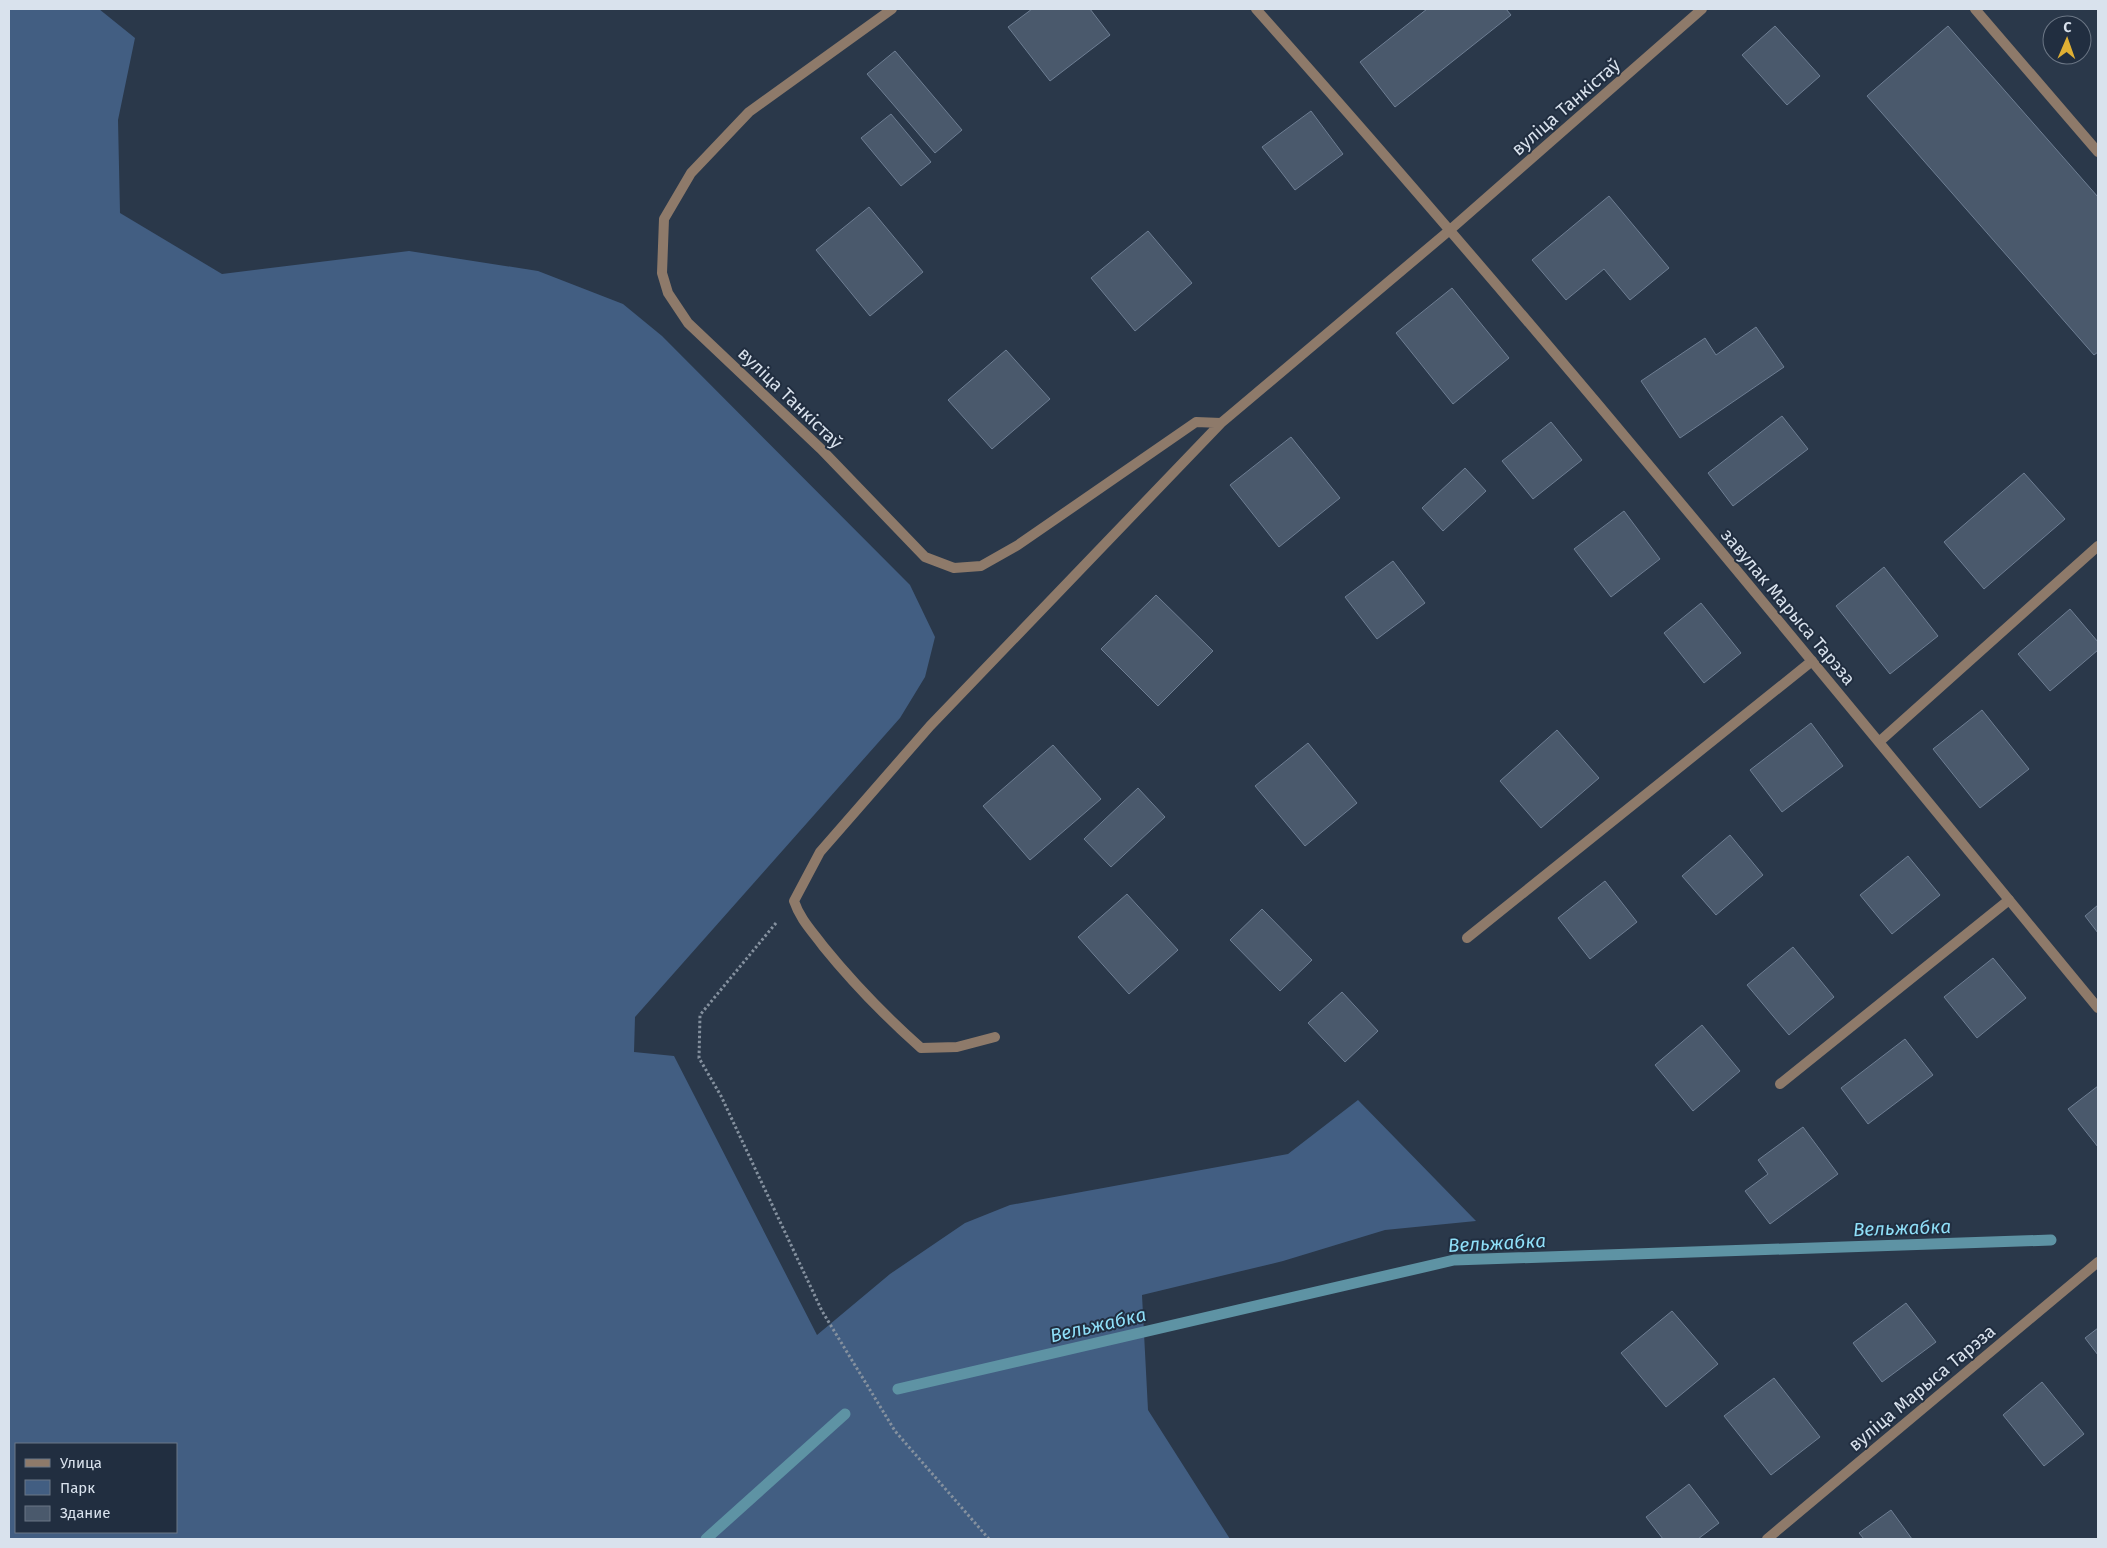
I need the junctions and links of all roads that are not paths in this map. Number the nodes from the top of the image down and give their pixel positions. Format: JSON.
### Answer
{"nodes":[{"id":1,"x":892,"y":9,"type":"edge"},
{"id":2,"x":1256,"y":9,"type":"edge"},
{"id":3,"x":1702,"y":9,"type":"edge"},
{"id":4,"x":1975,"y":9,"type":"edge"},
{"id":5,"x":2098,"y":152,"type":"edge"},
{"id":6,"x":1450,"y":229,"type":"junction"},
{"id":7,"x":1221,"y":424,"type":"junction"},
{"id":8,"x":2098,"y":546,"type":"edge"},
{"id":9,"x":1812,"y":661,"type":"junction"},
{"id":10,"x":1879,"y":742,"type":"junction"},
{"id":11,"x":2009,"y":900,"type":"junction"},
{"id":12,"x":1467,"y":938,"type":"dead end"},
{"id":13,"x":2098,"y":1008,"type":"edge"},
{"id":14,"x":995,"y":1037,"type":"dead end"},
{"id":15,"x":1780,"y":1084,"type":"dead end"},
{"id":16,"x":2098,"y":1262,"type":"edge"},
{"id":17,"x":1768,"y":1539,"type":"edge"}],
"edges":[{"from":1,"to":7,"type":"street","name":"вуліца Танкістаў"},
{"from":2,"to":6,"type":"street"},
{"from":3,"to":6,"type":"street","name":"вуліца Танкістаў"},
{"from":4,"to":5,"type":"street"},
{"from":6,"to":7,"type":"street","name":"вуліца Танкістаў"},
{"from":6,"to":9,"type":"street","name":"завулак Марыса Тарэза"},
{"from":7,"to":14,"type":"street","name":"вуліца Танкістаў"},
{"from":8,"to":10,"type":"street"},
{"from":9,"to":10,"type":"street","name":"завулак Марыса Тарэза"},
{"from":9,"to":12,"type":"street"},
{"from":10,"to":11,"type":"street","name":"завулак Марыса Тарэза"},
{"from":11,"to":13,"type":"street","name":"завулак Марыса Тарэза"},
{"from":11,"to":15,"type":"street"},
{"from":16,"to":17,"type":"street","name":"вуліца Марыса Тарэза"}]}
